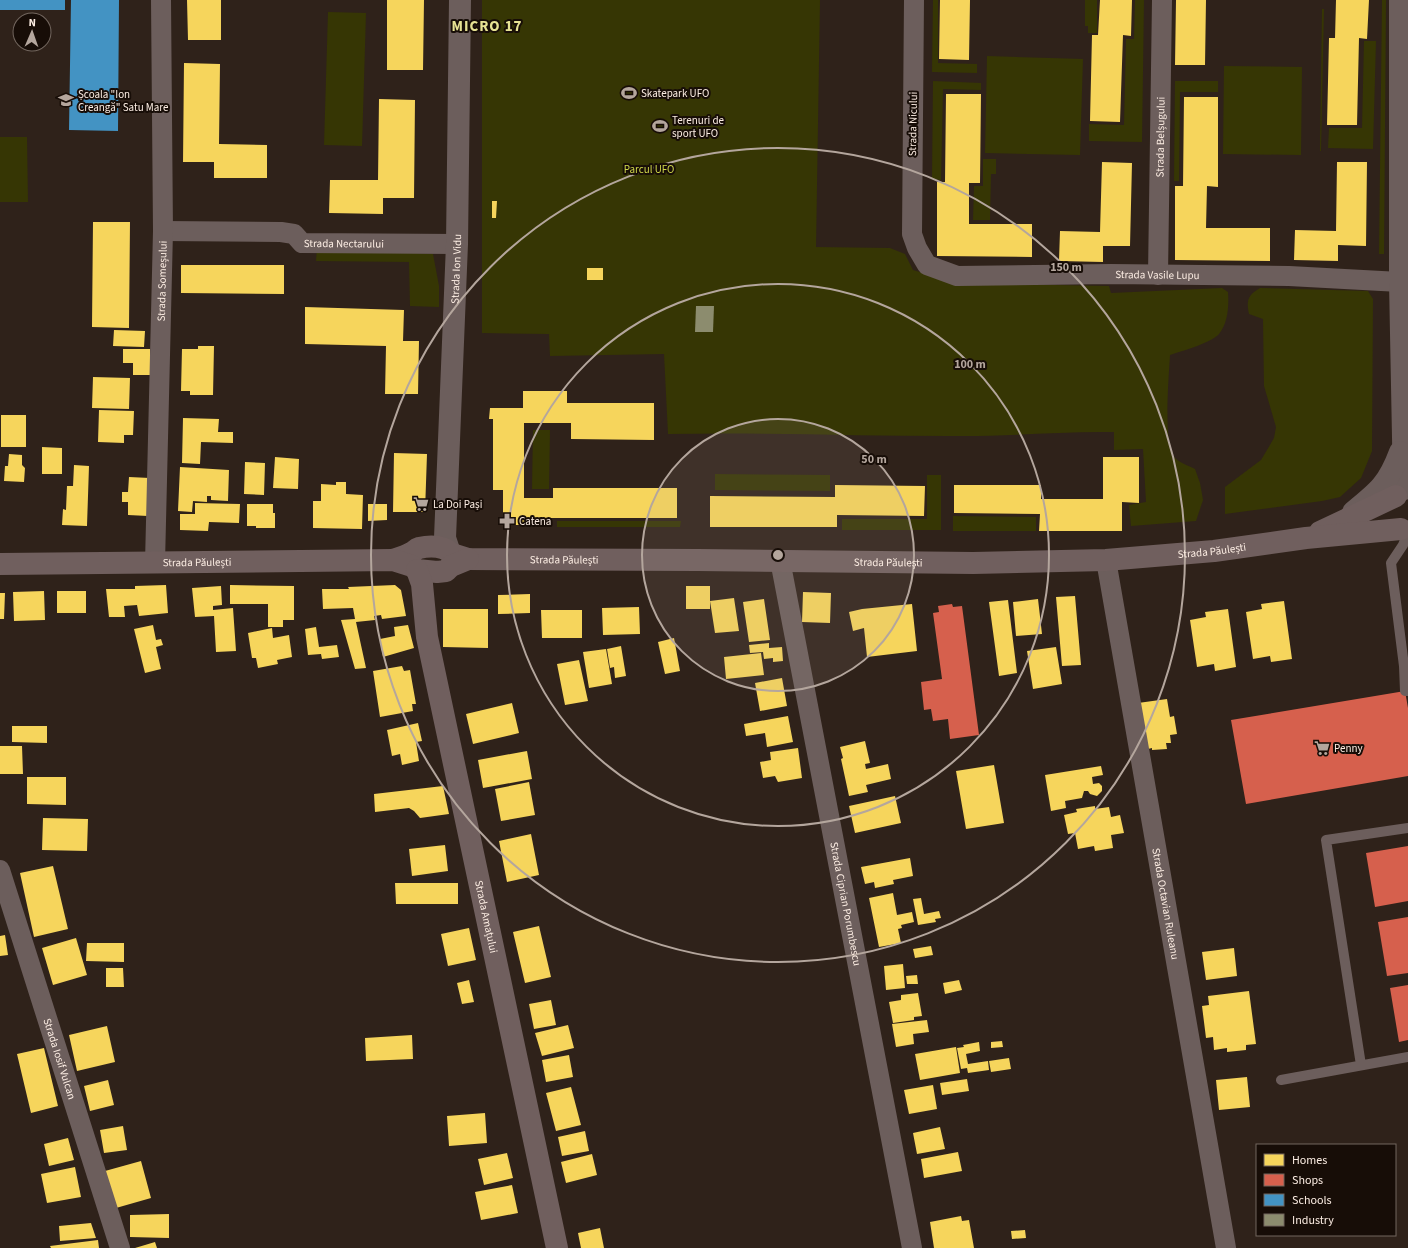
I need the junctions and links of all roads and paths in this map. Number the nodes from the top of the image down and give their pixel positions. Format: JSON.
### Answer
{"nodes":[{"id":1,"x":161,"y":0,"type":"edge"},
{"id":2,"x":460,"y":0,"type":"edge"},
{"id":3,"x":914,"y":0,"type":"edge"},
{"id":4,"x":1162,"y":0,"type":"edge"},
{"id":5,"x":1400,"y":0,"type":"edge"},
{"id":6,"x":163,"y":231,"type":"junction"},
{"id":7,"x":457,"y":244,"type":"junction"},
{"id":8,"x":917,"y":248,"type":"joint"},
{"id":9,"x":1158,"y":275,"type":"junction"},
{"id":10,"x":1404,"y":285,"type":"edge"},
{"id":11,"x":1402,"y":447,"type":"junction"},
{"id":12,"x":1403,"y":491,"type":"edge"},
{"id":13,"x":1339,"y":523,"type":"junction"},
{"id":14,"x":1404,"y":531,"type":"edge"},
{"id":15,"x":1306,"y":538,"type":"junction"},
{"id":16,"x":451,"y":553,"type":"junction"},
{"id":17,"x":780,"y":560,"type":"junction"},
{"id":18,"x":1106,"y":560,"type":"junction"},
{"id":19,"x":155,"y":562,"type":"junction"},
{"id":20,"x":0,"y":564,"type":"edge"},
{"id":21,"x":414,"y":568,"type":"junction"},
{"id":22,"x":1408,"y":692,"type":"edge"},
{"id":23,"x":1408,"y":828,"type":"edge"},
{"id":24,"x":0,"y":870,"type":"edge"},
{"id":25,"x":1408,"y":1057,"type":"edge"},
{"id":26,"x":1361,"y":1065,"type":"junction"},
{"id":27,"x":1281,"y":1080,"type":"dead end"},
{"id":28,"x":120,"y":1248,"type":"edge"},
{"id":29,"x":557,"y":1248,"type":"edge"},
{"id":30,"x":912,"y":1248,"type":"edge"},
{"id":31,"x":1226,"y":1248,"type":"edge"}],
"edges":[{"from":1,"to":6,"type":"street","name":"Strada Someșului"},
{"from":2,"to":7,"type":"street","name":"Strada Ion Vidu"},
{"from":3,"to":8,"type":"street","name":"Strada Nicului"},
{"from":4,"to":9,"type":"street","name":"Strada Belșugului"},
{"from":5,"to":10,"type":"street"},
{"from":6,"to":7,"type":"street","name":"Strada Nectarului"},
{"from":6,"to":19,"type":"street","name":"Strada Someșului"},
{"from":7,"to":16,"type":"street","name":"Strada Ion Vidu"},
{"from":8,"to":9,"type":"street","name":"Strada Vasile Lupu"},
{"from":9,"to":10,"type":"street","name":"Strada Vasile Lupu"},
{"from":10,"to":11,"type":"street"},
{"from":11,"to":12,"type":"street"},
{"from":11,"to":13,"type":"street"},
{"from":12,"to":13,"type":"main road","name":"Strada Păulești"},
{"from":12,"to":14,"type":"main road"},
{"from":13,"to":15,"type":"main road","name":"Strada Păulești"},
{"from":14,"to":15,"type":"main road","name":"Strada Păulești"},
{"from":14,"to":22,"type":"lane"},
{"from":15,"to":18,"type":"main road","name":"Strada Păulești"},
{"from":16,"to":17,"type":"main road","name":"Strada Păulești"},
{"from":16,"to":21,"type":"main road","name":"Strada Păulești"},
{"from":17,"to":18,"type":"main road","name":"Strada Păulești"},
{"from":17,"to":30,"type":"street","name":"Strada Ciprian Porumbescu"},
{"from":18,"to":31,"type":"street","name":"Strada Octavian Ruleanu"},
{"from":19,"to":20,"type":"main road","name":"Strada Păulești"},
{"from":19,"to":21,"type":"main road","name":"Strada Păulești"},
{"from":21,"to":29,"type":"main road","name":"Strada Amațului"},
{"from":23,"to":26,"type":"lane"},
{"from":24,"to":28,"type":"street","name":"Strada Iosif Vulcan"},
{"from":25,"to":26,"type":"lane"},
{"from":26,"to":27,"type":"lane"}]}
